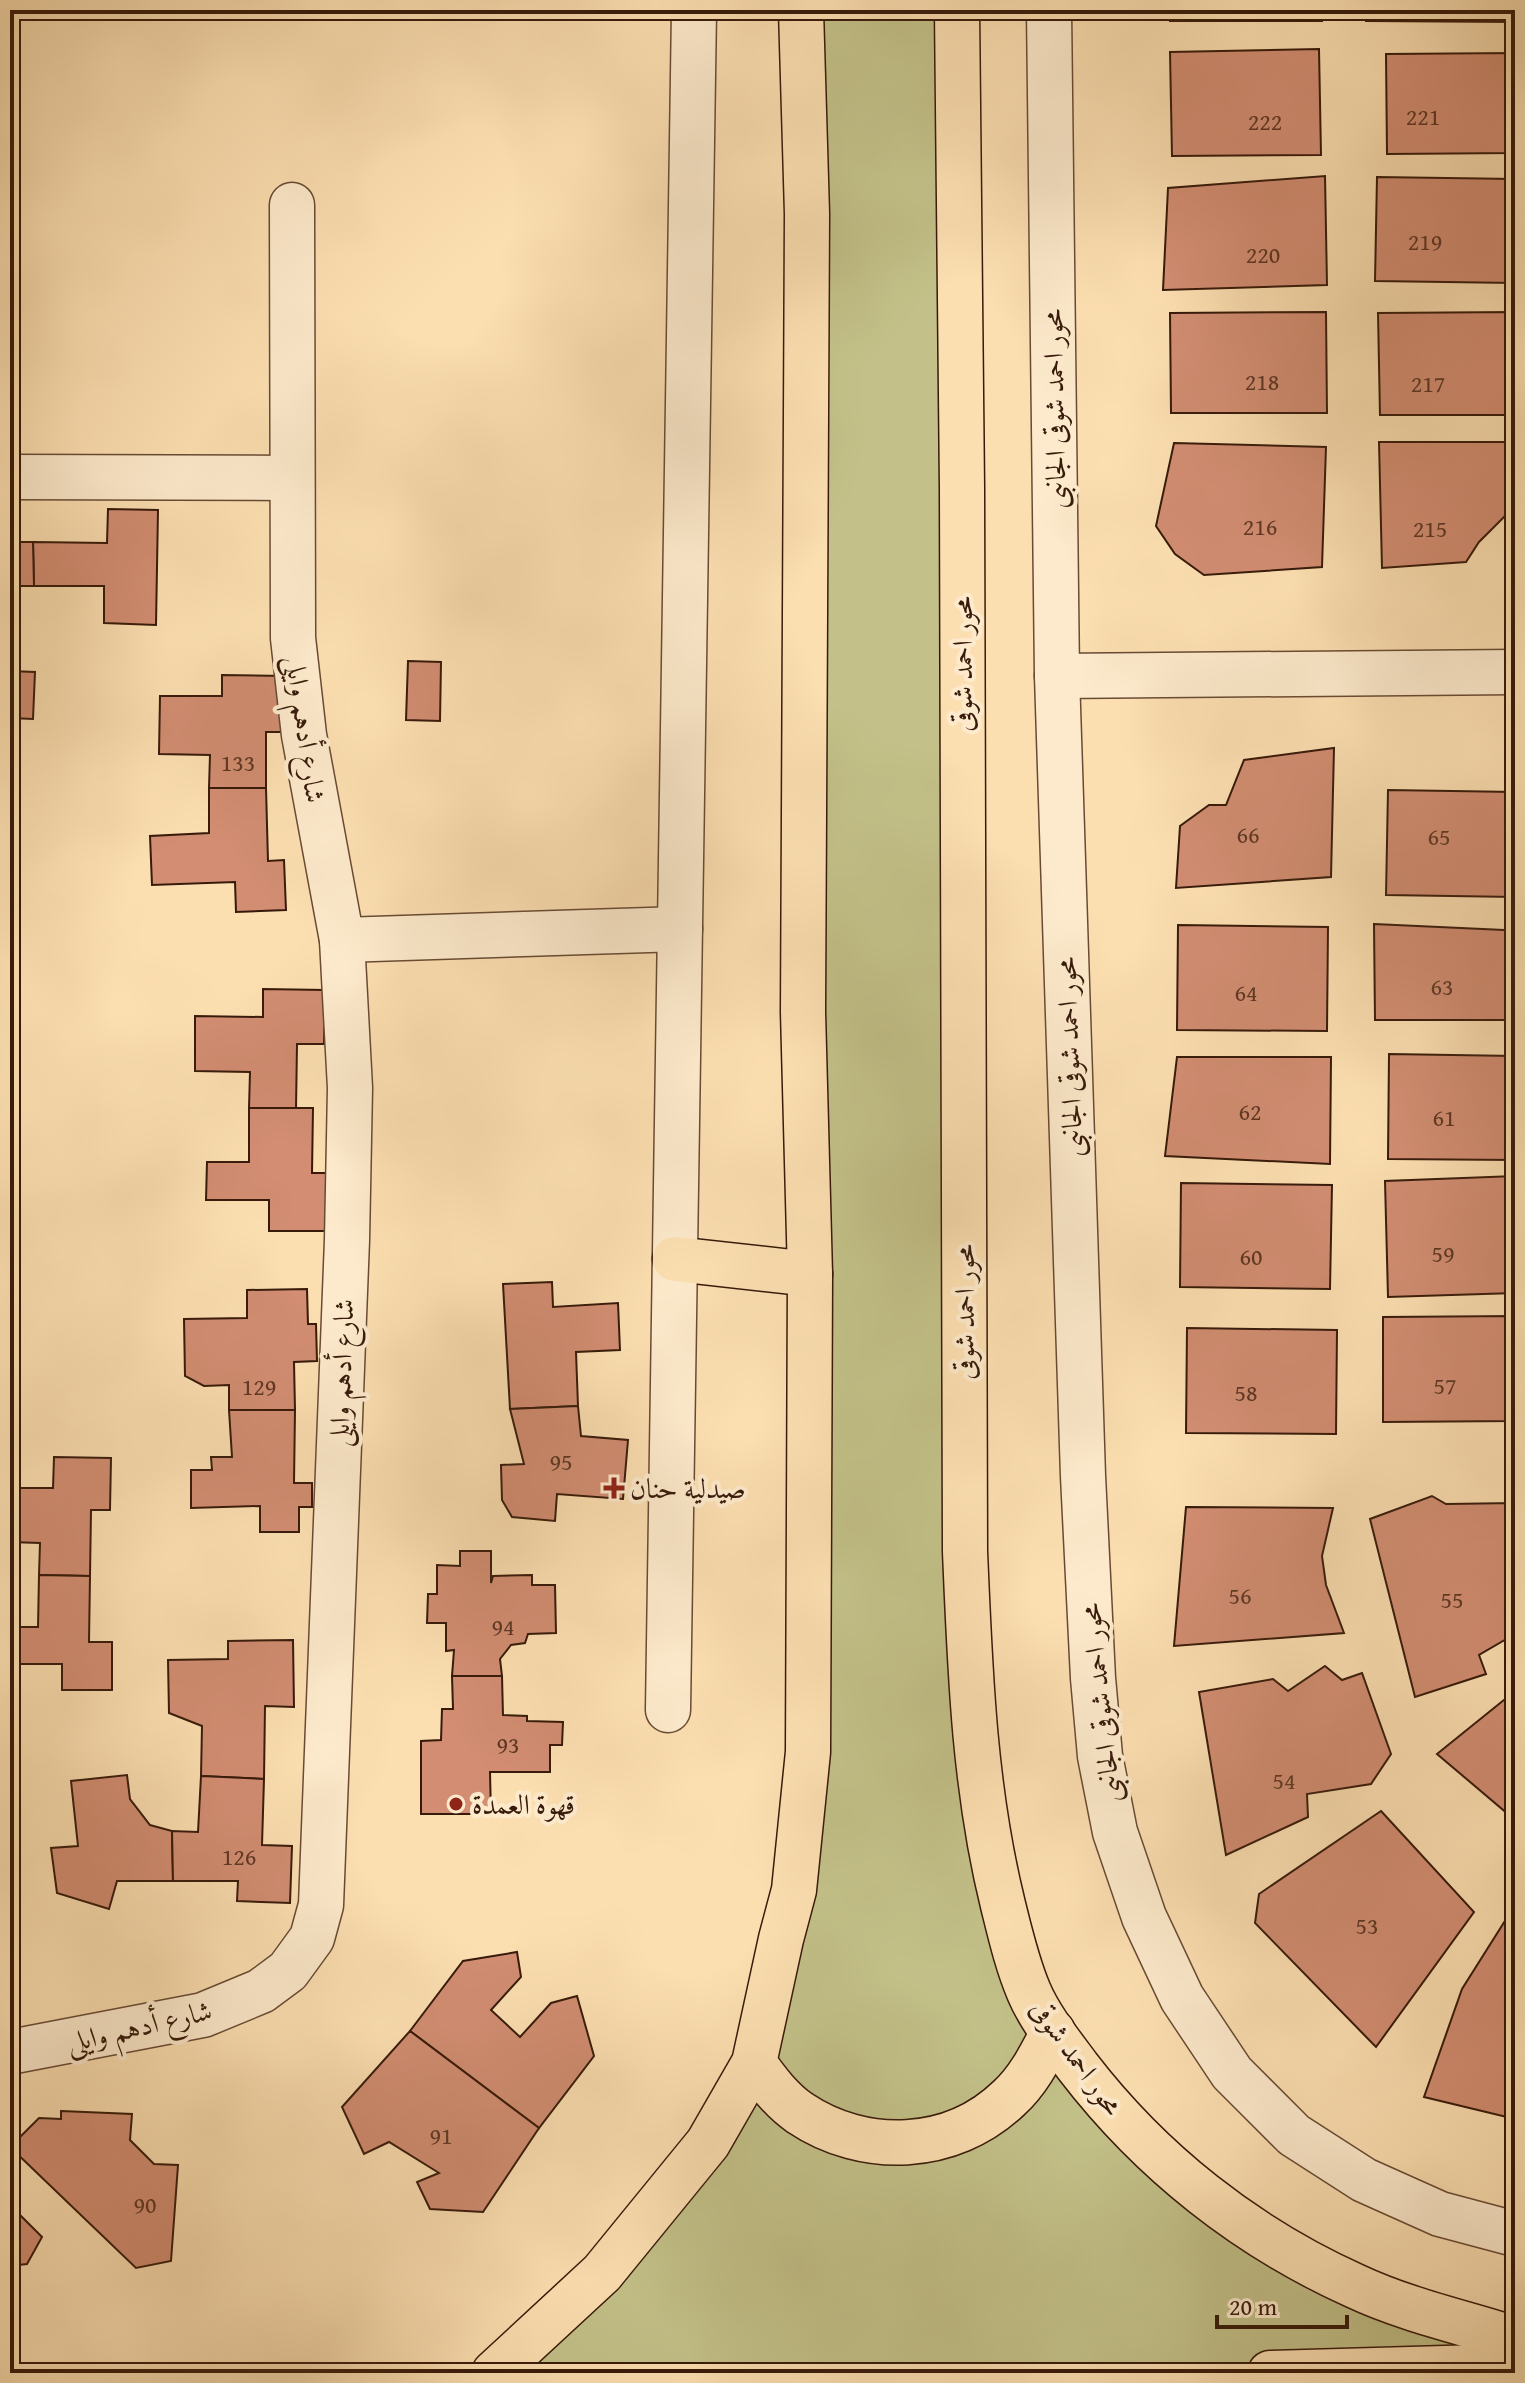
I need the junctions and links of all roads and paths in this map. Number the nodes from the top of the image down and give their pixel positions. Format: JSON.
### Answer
{"nodes":[{"id":1,"x":694,"y":10,"type":"edge"},
{"id":2,"x":801,"y":10,"type":"edge"},
{"id":3,"x":957,"y":10,"type":"edge"},
{"id":4,"x":1049,"y":10,"type":"edge"},
{"id":5,"x":292,"y":205,"type":"dead end"},
{"id":6,"x":10,"y":477,"type":"edge"},
{"id":7,"x":292,"y":478,"type":"junction"},
{"id":8,"x":1515,"y":672,"type":"edge"},
{"id":9,"x":1057,"y":676,"type":"junction"},
{"id":10,"x":680,"y":929,"type":"junction"},
{"id":11,"x":342,"y":940,"type":"junction"},
{"id":12,"x":675,"y":1259,"type":"junction"},
{"id":13,"x":810,"y":1274,"type":"junction"},
{"id":14,"x":668,"y":1710,"type":"dead end"},
{"id":15,"x":1053,"y":2032,"type":"junction"},
{"id":16,"x":10,"y":2052,"type":"edge"},
{"id":17,"x":754,"y":2063,"type":"junction"},
{"id":18,"x":1515,"y":2234,"type":"edge"},
{"id":19,"x":1515,"y":2339,"type":"edge"},
{"id":20,"x":1515,"y":2366,"type":"edge"},
{"id":21,"x":494,"y":2373,"type":"edge"},
{"id":22,"x":1270,"y":2373,"type":"edge"}],
"edges":[{"from":1,"to":10,"type":"street"},
{"from":2,"to":13,"type":"main road"},
{"from":3,"to":15,"type":"main road","name":"محور احمد شوقى"},
{"from":4,"to":9,"type":"street","name":"محور احمد شوقى الجانبى"},
{"from":5,"to":7,"type":"street","name":"شارع أدهم وايلى"},
{"from":6,"to":7,"type":"street"},
{"from":7,"to":11,"type":"street","name":"شارع أدهم وايلى"},
{"from":8,"to":9,"type":"street"},
{"from":9,"to":18,"type":"street","name":"محور احمد شوقى الجانبى"},
{"from":10,"to":11,"type":"street"},
{"from":10,"to":12,"type":"street"},
{"from":11,"to":16,"type":"street","name":"شارع أدهم وايلى"},
{"from":12,"to":13,"type":"main road"},
{"from":12,"to":14,"type":"street"},
{"from":13,"to":17,"type":"main road"},
{"from":15,"to":17,"type":"main road"},
{"from":15,"to":19,"type":"main road","name":"محور احمد شوقى"},
{"from":17,"to":21,"type":"main road"},
{"from":20,"to":22,"type":"main road"}]}
